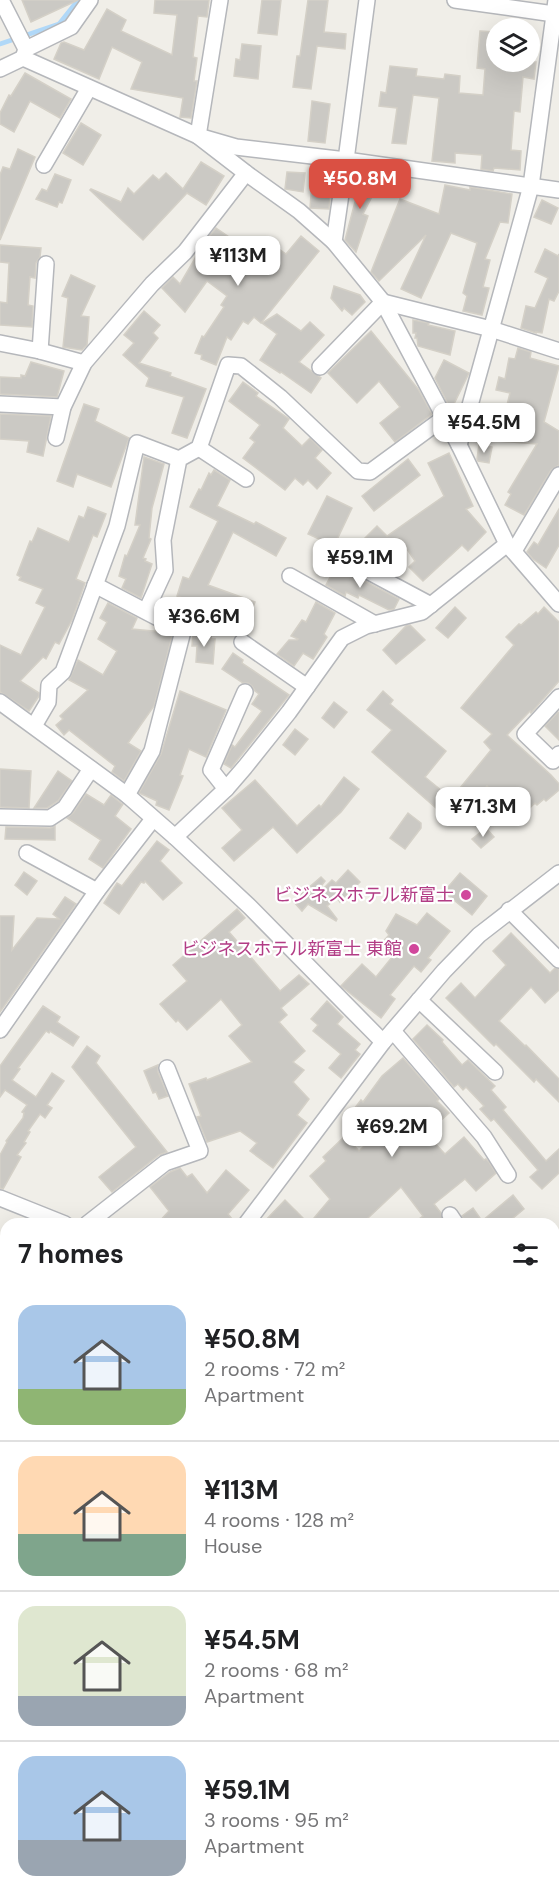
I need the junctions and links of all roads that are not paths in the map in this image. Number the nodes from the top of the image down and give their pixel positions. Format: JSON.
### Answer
{"nodes":[{"id":1,"x":1,"y":0,"type":"edge"},
{"id":2,"x":90,"y":0,"type":"edge"},
{"id":3,"x":220,"y":0,"type":"edge"},
{"id":4,"x":367,"y":0,"type":"edge"},
{"id":5,"x":455,"y":0,"type":"edge"},
{"id":6,"x":555,"y":7,"type":"edge"},
{"id":7,"x":24,"y":51,"type":"junction"},
{"id":8,"x":0,"y":69,"type":"edge"},
{"id":9,"x":89,"y":88,"type":"junction"},
{"id":10,"x":198,"y":136,"type":"junction"},
{"id":11,"x":346,"y":160,"type":"junction"},
{"id":12,"x":44,"y":165,"type":"dead end"},
{"id":13,"x":246,"y":173,"type":"junction"},
{"id":14,"x":531,"y":186,"type":"junction"},
{"id":15,"x":559,"y":190,"type":"edge"},
{"id":16,"x":334,"y":242,"type":"junction"},
{"id":17,"x":46,"y":264,"type":"dead end"},
{"id":18,"x":383,"y":302,"type":"junction"},
{"id":19,"x":491,"y":329,"type":"junction"},
{"id":20,"x":0,"y":343,"type":"edge"},
{"id":21,"x":40,"y":351,"type":"junction"},
{"id":22,"x":559,"y":351,"type":"edge"},
{"id":23,"x":84,"y":363,"type":"junction"},
{"id":24,"x":320,"y":368,"type":"dead end"},
{"id":25,"x":0,"y":404,"type":"edge"},
{"id":26,"x":63,"y":407,"type":"junction"},
{"id":27,"x":445,"y":417,"type":"junction"},
{"id":28,"x":56,"y":438,"type":"dead end"},
{"id":29,"x":459,"y":445,"type":"junction"},
{"id":30,"x":199,"y":448,"type":"junction"},
{"id":31,"x":179,"y":459,"type":"junction"},
{"id":32,"x":559,"y":475,"type":"edge"},
{"id":33,"x":246,"y":479,"type":"dead end"},
{"id":34,"x":511,"y":548,"type":"junction"},
{"id":35,"x":341,"y":557,"type":"dead end"},
{"id":36,"x":290,"y":576,"type":"dead end"},
{"id":37,"x":95,"y":585,"type":"junction"},
{"id":38,"x":559,"y":604,"type":"edge"},
{"id":39,"x":431,"y":605,"type":"junction"},
{"id":40,"x":146,"y":611,"type":"junction"},
{"id":41,"x":375,"y":624,"type":"junction"},
{"id":42,"x":242,"y":642,"type":"dead end"},
{"id":43,"x":307,"y":687,"type":"junction"},
{"id":44,"x":245,"y":692,"type":"dead end"},
{"id":45,"x":559,"y":697,"type":"edge"},
{"id":46,"x":0,"y":702,"type":"edge"},
{"id":47,"x":34,"y":726,"type":"junction"},
{"id":48,"x":559,"y":754,"type":"edge"},
{"id":49,"x":91,"y":769,"type":"junction"},
{"id":50,"x":226,"y":789,"type":"junction"},
{"id":51,"x":127,"y":795,"type":"junction"},
{"id":52,"x":0,"y":817,"type":"edge"},
{"id":53,"x":153,"y":819,"type":"junction"},
{"id":54,"x":175,"y":837,"type":"junction"},
{"id":55,"x":27,"y":853,"type":"dead end"},
{"id":56,"x":559,"y":873,"type":"edge"},
{"id":57,"x":97,"y":891,"type":"junction"},
{"id":58,"x":509,"y":910,"type":"junction"},
{"id":59,"x":559,"y":960,"type":"edge"},
{"id":60,"x":419,"y":1000,"type":"junction"},
{"id":61,"x":0,"y":1030,"type":"edge"},
{"id":62,"x":388,"y":1036,"type":"junction"},
{"id":63,"x":167,"y":1068,"type":"dead end"},
{"id":64,"x":495,"y":1072,"type":"dead end"},
{"id":65,"x":508,"y":1175,"type":"dead end"},
{"id":66,"x":0,"y":1198,"type":"edge"},
{"id":67,"x":30,"y":1217,"type":"edge"},
{"id":68,"x":95,"y":1218,"type":"edge"},
{"id":69,"x":251,"y":1218,"type":"edge"}],
"edges":[{"from":1,"to":7,"type":"street"},
{"from":2,"to":7,"type":"street"},
{"from":3,"to":10,"type":"street"},
{"from":4,"to":11,"type":"street"},
{"from":5,"to":6,"type":"street"},
{"from":6,"to":14,"type":"street"},
{"from":7,"to":8,"type":"street"},
{"from":7,"to":9,"type":"street"},
{"from":9,"to":10,"type":"street"},
{"from":9,"to":12,"type":"street"},
{"from":10,"to":11,"type":"street"},
{"from":10,"to":13,"type":"street"},
{"from":11,"to":14,"type":"street"},
{"from":11,"to":16,"type":"street"},
{"from":13,"to":16,"type":"street"},
{"from":13,"to":23,"type":"street"},
{"from":14,"to":15,"type":"street"},
{"from":14,"to":19,"type":"street"},
{"from":16,"to":18,"type":"street"},
{"from":17,"to":21,"type":"street"},
{"from":18,"to":19,"type":"street"},
{"from":18,"to":24,"type":"street"},
{"from":18,"to":27,"type":"street"},
{"from":19,"to":22,"type":"street"},
{"from":19,"to":29,"type":"street"},
{"from":20,"to":21,"type":"street"},
{"from":21,"to":23,"type":"street"},
{"from":23,"to":26,"type":"street"},
{"from":25,"to":26,"type":"street"},
{"from":26,"to":28,"type":"street"},
{"from":27,"to":29,"type":"street"},
{"from":27,"to":30,"type":"street"},
{"from":29,"to":34,"type":"street"},
{"from":30,"to":31,"type":"street"},
{"from":30,"to":33,"type":"street"},
{"from":31,"to":37,"type":"street"},
{"from":31,"to":40,"type":"street"},
{"from":32,"to":34,"type":"street"},
{"from":34,"to":38,"type":"street"},
{"from":34,"to":39,"type":"street"},
{"from":35,"to":39,"type":"street"},
{"from":36,"to":41,"type":"street"},
{"from":37,"to":40,"type":"street"},
{"from":37,"to":47,"type":"street"},
{"from":39,"to":41,"type":"street"},
{"from":40,"to":51,"type":"street"},
{"from":41,"to":43,"type":"street"},
{"from":42,"to":43,"type":"street"},
{"from":43,"to":50,"type":"street"},
{"from":44,"to":50,"type":"street"},
{"from":45,"to":48,"type":"street"},
{"from":46,"to":47,"type":"street"},
{"from":47,"to":49,"type":"street"},
{"from":49,"to":51,"type":"street"},
{"from":49,"to":52,"type":"street"},
{"from":50,"to":54,"type":"street"},
{"from":51,"to":53,"type":"street"},
{"from":53,"to":54,"type":"street"},
{"from":53,"to":57,"type":"street"},
{"from":54,"to":62,"type":"street"},
{"from":55,"to":57,"type":"street"},
{"from":56,"to":58,"type":"street"},
{"from":57,"to":61,"type":"street"},
{"from":58,"to":59,"type":"street"},
{"from":58,"to":60,"type":"street"},
{"from":60,"to":62,"type":"street"},
{"from":60,"to":64,"type":"street"},
{"from":62,"to":65,"type":"street"},
{"from":62,"to":69,"type":"street"},
{"from":63,"to":68,"type":"street"},
{"from":66,"to":67,"type":"street"}]}
